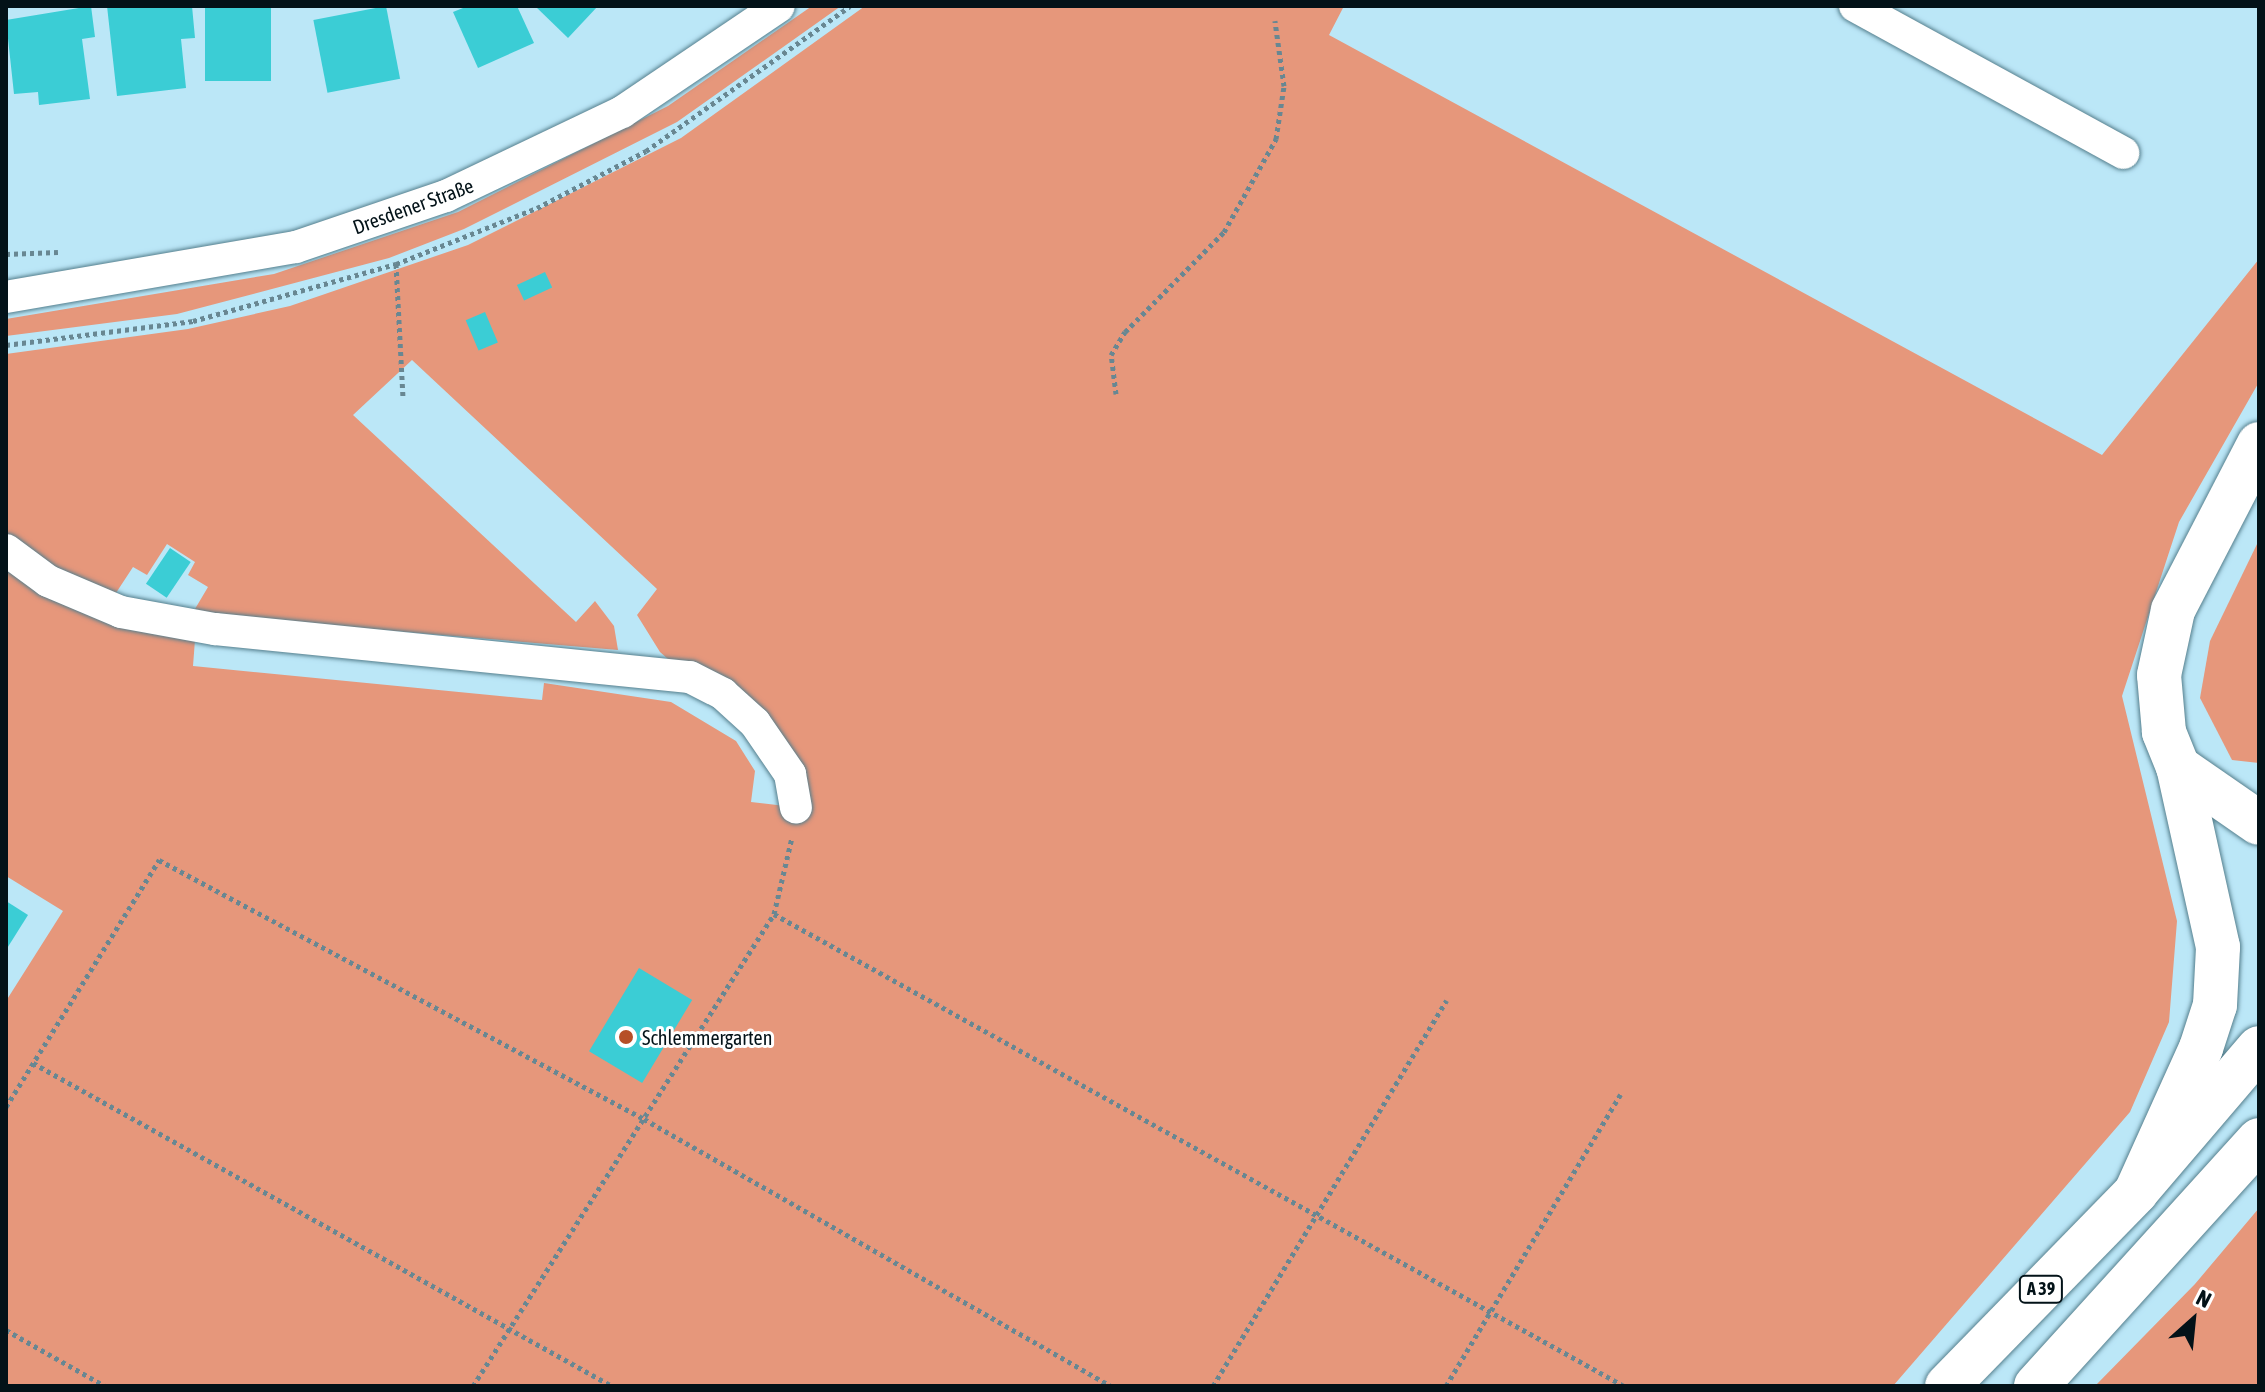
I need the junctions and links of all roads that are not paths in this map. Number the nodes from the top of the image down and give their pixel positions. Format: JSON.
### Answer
{"nodes":[{"id":1,"x":779,"y":6,"type":"edge"},
{"id":2,"x":1855,"y":6,"type":"edge"},
{"id":3,"x":2123,"y":153,"type":"dead end"},
{"id":4,"x":6,"y":297,"type":"edge"},
{"id":5,"x":2259,"y":444,"type":"edge"},
{"id":6,"x":6,"y":550,"type":"edge"},
{"id":7,"x":2178,"y":767,"type":"junction"},
{"id":8,"x":796,"y":807,"type":"road end"},
{"id":9,"x":2259,"y":823,"type":"edge"},
{"id":10,"x":2259,"y":1048,"type":"edge"},
{"id":11,"x":2259,"y":1140,"type":"edge"},
{"id":12,"x":2136,"y":1192,"type":"junction"},
{"id":13,"x":1947,"y":1386,"type":"edge"},
{"id":14,"x":2036,"y":1386,"type":"edge"}],
"edges":[{"from":1,"to":4,"type":"street","name":"Dresdener Straße"},
{"from":2,"to":3,"type":"street"},
{"from":5,"to":7,"type":"highway"},
{"from":6,"to":8,"type":"street"},
{"from":7,"to":9,"type":"highway"},
{"from":7,"to":12,"type":"highway"},
{"from":10,"to":12,"type":"highway","number":"A 39"},
{"from":11,"to":14,"type":"highway"},
{"from":12,"to":13,"type":"highway","number":"A 39"}]}
